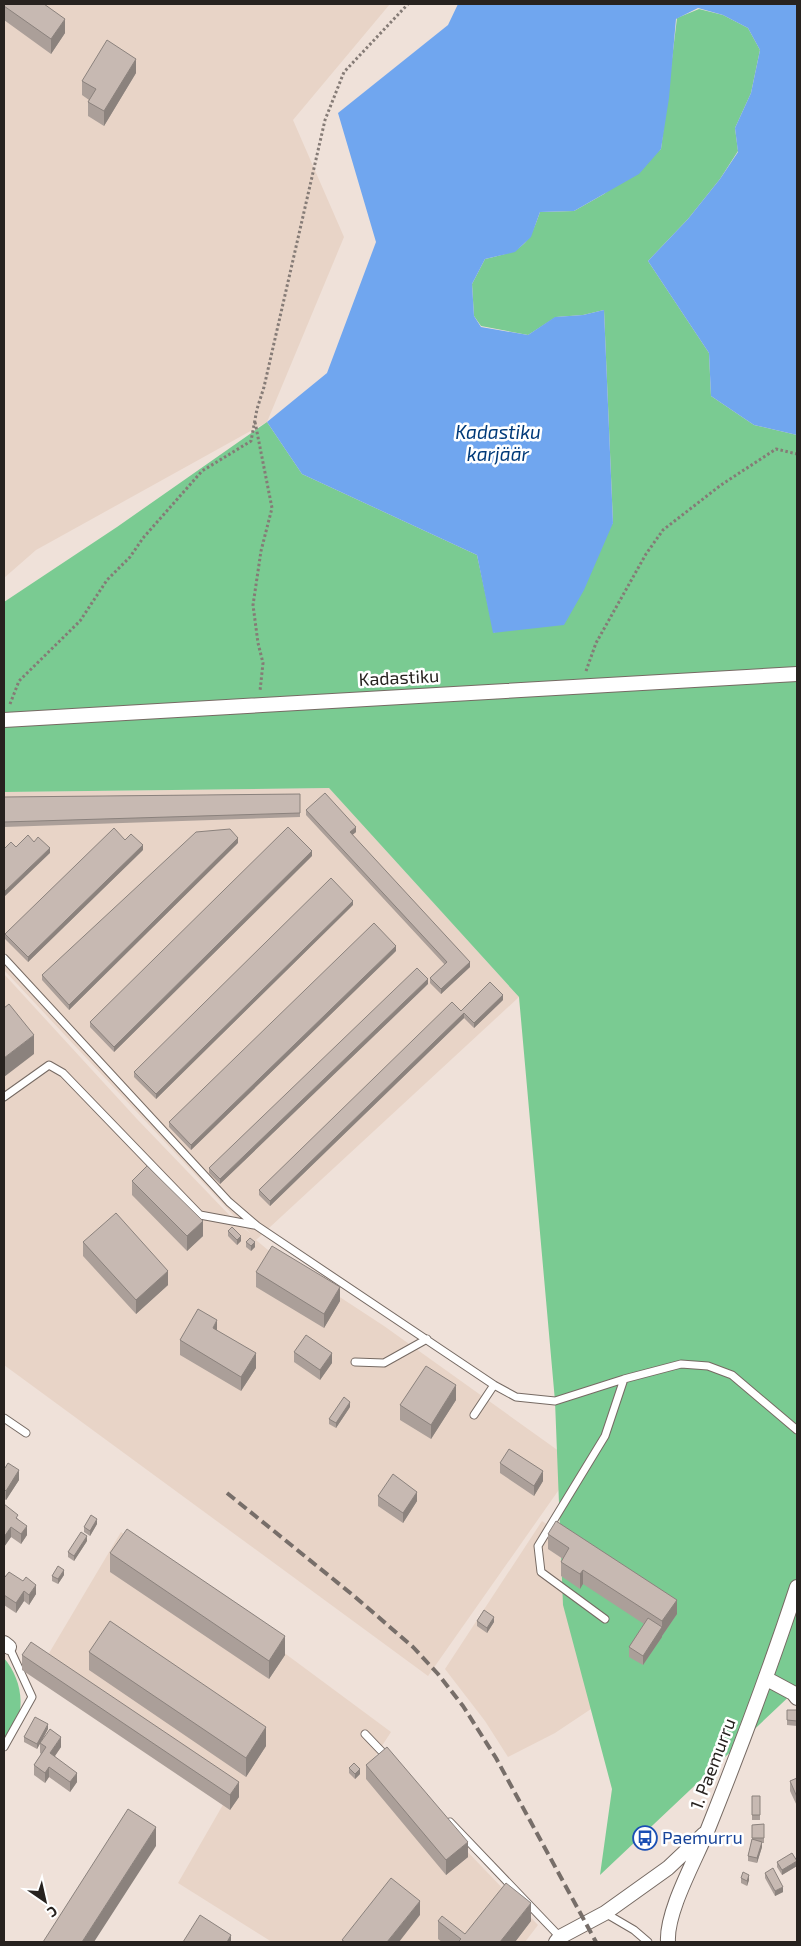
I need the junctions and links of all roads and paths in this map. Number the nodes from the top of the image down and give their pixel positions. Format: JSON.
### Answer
{"nodes":[{"id":1,"x":408,"y":4,"type":"edge"},
{"id":2,"x":255,"y":419,"type":"junction"},
{"id":3,"x":797,"y":454,"type":"edge"},
{"id":4,"x":797,"y":674,"type":"edge"},
{"id":5,"x":581,"y":686,"type":"junction"},
{"id":6,"x":259,"y":705,"type":"junction"},
{"id":7,"x":5,"y":716,"type":"edge"},
{"id":8,"x":4,"y":958,"type":"edge"},
{"id":9,"x":4,"y":1097,"type":"edge"},
{"id":10,"x":257,"y":1226,"type":"junction"},
{"id":11,"x":428,"y":1339,"type":"junction"},
{"id":12,"x":354,"y":1362,"type":"dead end"},
{"id":13,"x":624,"y":1379,"type":"junction"},
{"id":14,"x":494,"y":1385,"type":"junction"},
{"id":15,"x":474,"y":1415,"type":"dead end"},
{"id":16,"x":4,"y":1418,"type":"edge"},
{"id":17,"x":797,"y":1430,"type":"edge"},
{"id":18,"x":26,"y":1433,"type":"dead end"},
{"id":19,"x":797,"y":1587,"type":"edge"},
{"id":20,"x":605,"y":1618,"type":"dead end"},
{"id":21,"x":7,"y":1645,"type":"edge"},
{"id":22,"x":767,"y":1679,"type":"junction"},
{"id":23,"x":797,"y":1698,"type":"edge"},
{"id":24,"x":365,"y":1734,"type":"dead end"},
{"id":25,"x":4,"y":1747,"type":"edge"},
{"id":26,"x":392,"y":1762,"type":"edge"},
{"id":27,"x":446,"y":1818,"type":"edge"},
{"id":28,"x":707,"y":1830,"type":"junction"},
{"id":29,"x":605,"y":1913,"type":"junction"},
{"id":30,"x":558,"y":1940,"type":"edge"},
{"id":31,"x":648,"y":1942,"type":"edge"},
{"id":32,"x":668,"y":1942,"type":"edge"}],
"edges":[{"from":1,"to":2,"type":"path"},
{"from":2,"to":6,"type":"path"},
{"from":2,"to":7,"type":"path"},
{"from":3,"to":5,"type":"path"},
{"from":4,"to":5,"type":"street","name":"Kadastiku"},
{"from":5,"to":6,"type":"street","name":"Kadastiku"},
{"from":6,"to":7,"type":"street","name":"Kadastiku"},
{"from":8,"to":10,"type":"lane"},
{"from":9,"to":10,"type":"lane"},
{"from":10,"to":11,"type":"lane"},
{"from":11,"to":12,"type":"lane"},
{"from":11,"to":14,"type":"lane"},
{"from":13,"to":14,"type":"lane"},
{"from":13,"to":17,"type":"lane"},
{"from":13,"to":20,"type":"lane"},
{"from":14,"to":15,"type":"lane"},
{"from":16,"to":18,"type":"lane"},
{"from":19,"to":22,"type":"street","name":"1. Paemurru"},
{"from":21,"to":25,"type":"lane"},
{"from":22,"to":23,"type":"street"},
{"from":22,"to":28,"type":"street","name":"1. Paemurru"},
{"from":24,"to":26,"type":"lane"},
{"from":27,"to":30,"type":"lane"},
{"from":28,"to":29,"type":"street","name":"1. Paemurru"},
{"from":28,"to":32,"type":"street"},
{"from":29,"to":30,"type":"street","name":"1. Paemurru"},
{"from":29,"to":31,"type":"lane"}]}
